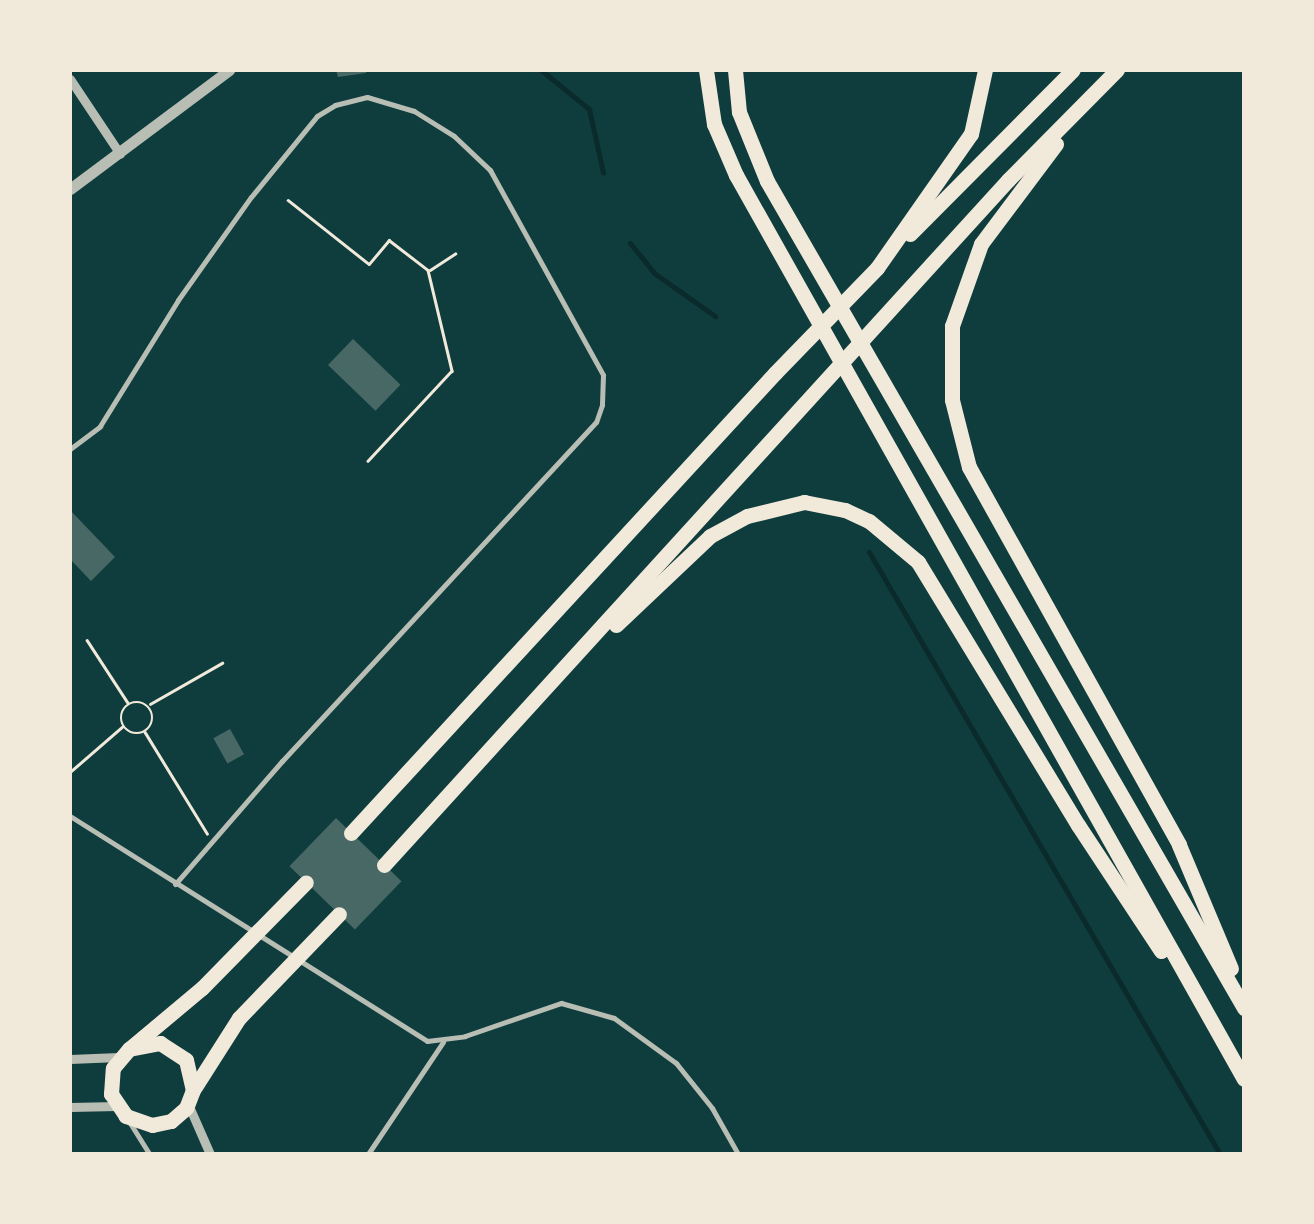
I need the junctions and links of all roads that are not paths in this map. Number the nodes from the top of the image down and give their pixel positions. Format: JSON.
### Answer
{"nodes":[{"id":1,"x":229,"y":70,"type":"edge"},
{"id":2,"x":706,"y":70,"type":"edge"},
{"id":3,"x":735,"y":70,"type":"edge"},
{"id":4,"x":985,"y":70,"type":"edge"},
{"id":5,"x":1073,"y":70,"type":"edge"},
{"id":6,"x":1117,"y":70,"type":"edge"},
{"id":7,"x":71,"y":84,"type":"edge"},
{"id":8,"x":1103,"y":84,"type":"junction"},
{"id":9,"x":120,"y":154,"type":"junction"},
{"id":10,"x":70,"y":189,"type":"edge"},
{"id":11,"x":877,"y":268,"type":"junction"},
{"id":12,"x":70,"y":449,"type":"edge"},
{"id":13,"x":584,"y":647,"type":"junction"},
{"id":14,"x":70,"y":816,"type":"edge"},
{"id":15,"x":351,"y":833,"type":"dead end"},
{"id":16,"x":384,"y":864,"type":"dead end"},
{"id":17,"x":306,"y":882,"type":"dead end"},
{"id":18,"x":174,"y":884,"type":"junction"},
{"id":19,"x":338,"y":914,"type":"dead end"},
{"id":20,"x":257,"y":935,"type":"junction"},
{"id":21,"x":296,"y":960,"type":"junction"},
{"id":22,"x":1244,"y":1000,"type":"edge"},
{"id":23,"x":1244,"y":1008,"type":"edge"},
{"id":24,"x":443,"y":1042,"type":"junction"},
{"id":25,"x":124,"y":1053,"type":"junction"},
{"id":26,"x":70,"y":1059,"type":"edge"},
{"id":27,"x":1234,"y":1062,"type":"junction"},
{"id":28,"x":1244,"y":1079,"type":"edge"},
{"id":29,"x":190,"y":1097,"type":"junction"},
{"id":30,"x":70,"y":1107,"type":"edge"},
{"id":31,"x":121,"y":1111,"type":"junction"},
{"id":32,"x":149,"y":1154,"type":"edge"},
{"id":33,"x":210,"y":1154,"type":"edge"},
{"id":34,"x":368,"y":1154,"type":"edge"},
{"id":35,"x":738,"y":1154,"type":"edge"}],
"edges":[{"from":1,"to":9,"type":"street"},
{"from":2,"to":27,"type":"highway"},
{"from":3,"to":23,"type":"highway"},
{"from":4,"to":11,"type":"highway"},
{"from":5,"to":11,"type":"highway"},
{"from":6,"to":8,"type":"highway"},
{"from":7,"to":9,"type":"street"},
{"from":8,"to":13,"type":"highway"},
{"from":8,"to":22,"type":"highway"},
{"from":9,"to":10,"type":"street"},
{"from":11,"to":15,"type":"highway"},
{"from":12,"to":18,"type":"lane"},
{"from":13,"to":16,"type":"highway"},
{"from":13,"to":27,"type":"highway"},
{"from":14,"to":18,"type":"lane"},
{"from":17,"to":20,"type":"highway"},
{"from":18,"to":20,"type":"lane"},
{"from":19,"to":21,"type":"highway"},
{"from":20,"to":21,"type":"lane"},
{"from":20,"to":25,"type":"highway"},
{"from":21,"to":24,"type":"lane"},
{"from":21,"to":29,"type":"highway"},
{"from":24,"to":34,"type":"lane"},
{"from":24,"to":35,"type":"lane"},
{"from":25,"to":26,"type":"street"},
{"from":25,"to":29,"type":"highway"},
{"from":25,"to":31,"type":"highway"},
{"from":27,"to":28,"type":"highway"},
{"from":29,"to":31,"type":"highway"},
{"from":29,"to":33,"type":"street"},
{"from":30,"to":31,"type":"street"},
{"from":31,"to":32,"type":"lane"}]}
